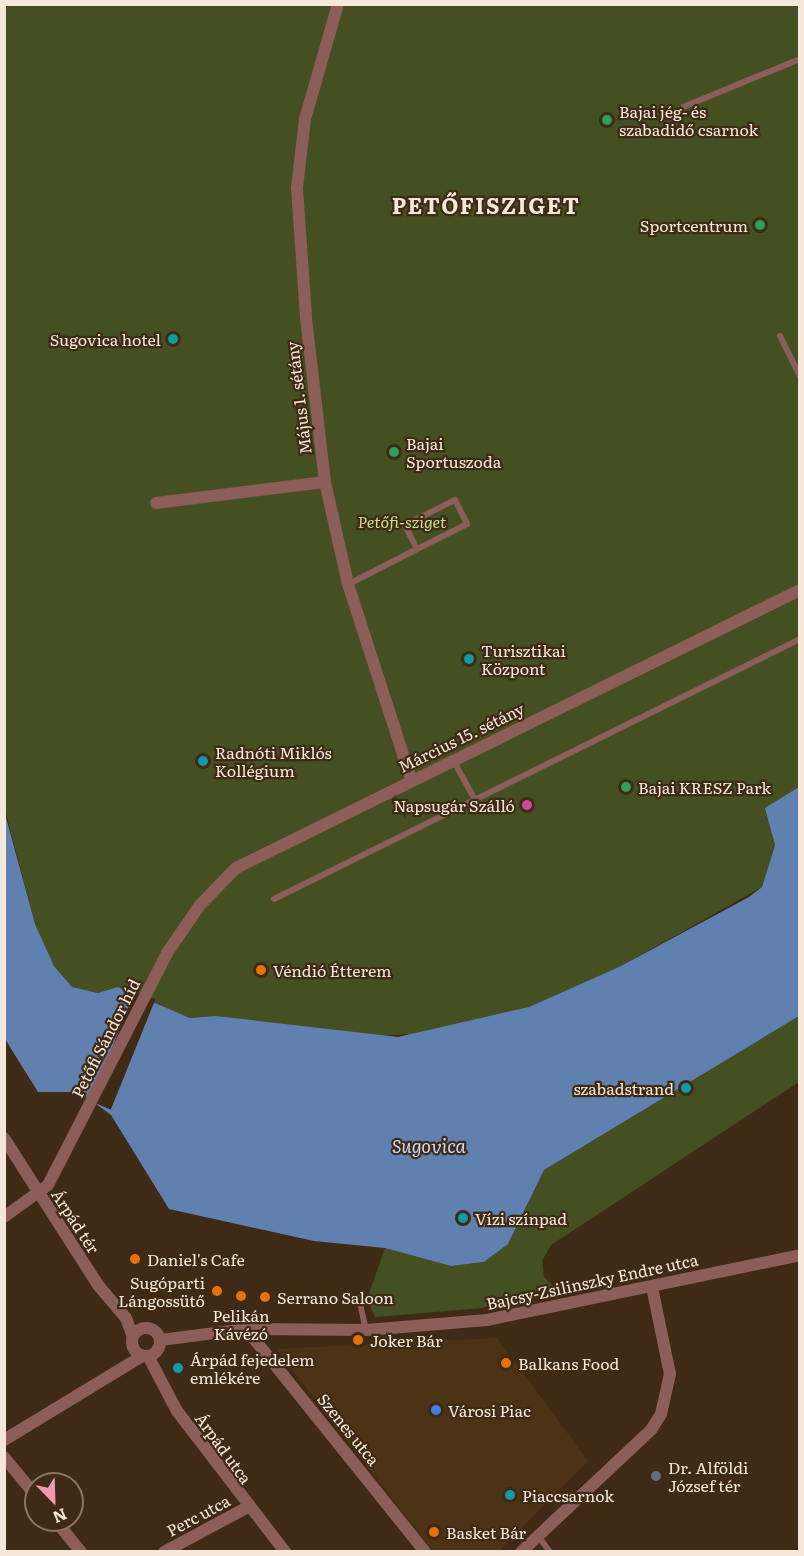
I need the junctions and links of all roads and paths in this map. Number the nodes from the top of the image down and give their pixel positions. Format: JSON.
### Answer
{"nodes":[{"id":1,"x":338,"y":4,"type":"edge"},
{"id":2,"x":800,"y":59,"type":"edge"},
{"id":3,"x":683,"y":107,"type":"dead end"},
{"id":4,"x":780,"y":336,"type":"dead end"},
{"id":5,"x":800,"y":376,"type":"edge"},
{"id":6,"x":325,"y":482,"type":"junction"},
{"id":7,"x":156,"y":503,"type":"dead end"},
{"id":8,"x":417,"y":549,"type":"junction"},
{"id":9,"x":348,"y":584,"type":"junction"},
{"id":10,"x":800,"y":590,"type":"edge"},
{"id":11,"x":800,"y":639,"type":"edge"},
{"id":12,"x":453,"y":760,"type":"junction"},
{"id":13,"x":411,"y":779,"type":"junction"},
{"id":14,"x":473,"y":796,"type":"junction"},
{"id":15,"x":274,"y":899,"type":"dead end"},
{"id":16,"x":167,"y":953,"type":"joint"},
{"id":17,"x":4,"y":1138,"type":"edge"},
{"id":18,"x":39,"y":1194,"type":"junction"},
{"id":19,"x":4,"y":1217,"type":"edge"},
{"id":20,"x":800,"y":1255,"type":"edge"},
{"id":21,"x":652,"y":1287,"type":"junction"},
{"id":22,"x":359,"y":1298,"type":"dead end"},
{"id":23,"x":126,"y":1318,"type":"junction"},
{"id":24,"x":246,"y":1329,"type":"junction"},
{"id":25,"x":366,"y":1330,"type":"junction"},
{"id":26,"x":153,"y":1333,"type":"junction"},
{"id":27,"x":133,"y":1337,"type":"junction"},
{"id":28,"x":145,"y":1356,"type":"junction"},
{"id":29,"x":4,"y":1440,"type":"edge"},
{"id":30,"x":4,"y":1457,"type":"edge"},
{"id":31,"x":24,"y":1481,"type":"edge"},
{"id":32,"x":248,"y":1508,"type":"junction"},
{"id":33,"x":65,"y":1532,"type":"edge"},
{"id":34,"x":538,"y":1536,"type":"junction"},
{"id":35,"x":81,"y":1551,"type":"edge"},
{"id":36,"x":164,"y":1551,"type":"edge"},
{"id":37,"x":285,"y":1551,"type":"edge"},
{"id":38,"x":424,"y":1551,"type":"edge"},
{"id":39,"x":521,"y":1551,"type":"edge"},
{"id":40,"x":550,"y":1551,"type":"edge"}],
"edges":[{"from":1,"to":6,"type":"street","name":"Május 1. sétány"},
{"from":2,"to":3,"type":"lane"},
{"from":4,"to":5,"type":"lane"},
{"from":6,"to":7,"type":"street"},
{"from":6,"to":9,"type":"street","name":"Május 1. sétány"},
{"from":8,"to":8,"type":"lane"},
{"from":8,"to":9,"type":"lane"},
{"from":9,"to":13,"type":"street","name":"Május 1. sétány"},
{"from":10,"to":12,"type":"street","name":"Március 15. sétány"},
{"from":11,"to":14,"type":"lane"},
{"from":12,"to":13,"type":"street","name":"Március 15. sétány"},
{"from":12,"to":14,"type":"lane"},
{"from":13,"to":16,"type":"street","name":"Március 15. sétány"},
{"from":14,"to":15,"type":"lane"},
{"from":16,"to":18,"type":"street","name":"Petőfi Sándor híd"},
{"from":17,"to":18,"type":"street","name":"Árpád tér"},
{"from":18,"to":19,"type":"street"},
{"from":18,"to":23,"type":"street","name":"Árpád tér"},
{"from":20,"to":21,"type":"street","name":"Bajcsy-Zsilinszky Endre utca"},
{"from":21,"to":25,"type":"street","name":"Bajcsy-Zsilinszky Endre utca"},
{"from":21,"to":34,"type":"street"},
{"from":22,"to":25,"type":"lane"},
{"from":23,"to":26,"type":"street","name":"Árpád tér"},
{"from":23,"to":27,"type":"street","name":"Árpád tér"},
{"from":24,"to":25,"type":"street","name":"Bajcsy-Zsilinszky Endre utca"},
{"from":24,"to":26,"type":"street","name":"Bajcsy-Zsilinszky Endre utca"},
{"from":24,"to":38,"type":"street","name":"Szenes utca"},
{"from":26,"to":27,"type":"street"},
{"from":26,"to":28,"type":"street"},
{"from":27,"to":28,"type":"street","name":"Árpád tér"},
{"from":28,"to":29,"type":"street"},
{"from":28,"to":32,"type":"street","name":"Árpád utca"},
{"from":30,"to":31,"type":"street"},
{"from":32,"to":36,"type":"street","name":"Perc utca"},
{"from":32,"to":37,"type":"street","name":"Árpád utca"},
{"from":33,"to":35,"type":"street"},
{"from":34,"to":39,"type":"street"},
{"from":34,"to":40,"type":"lane"}]}
